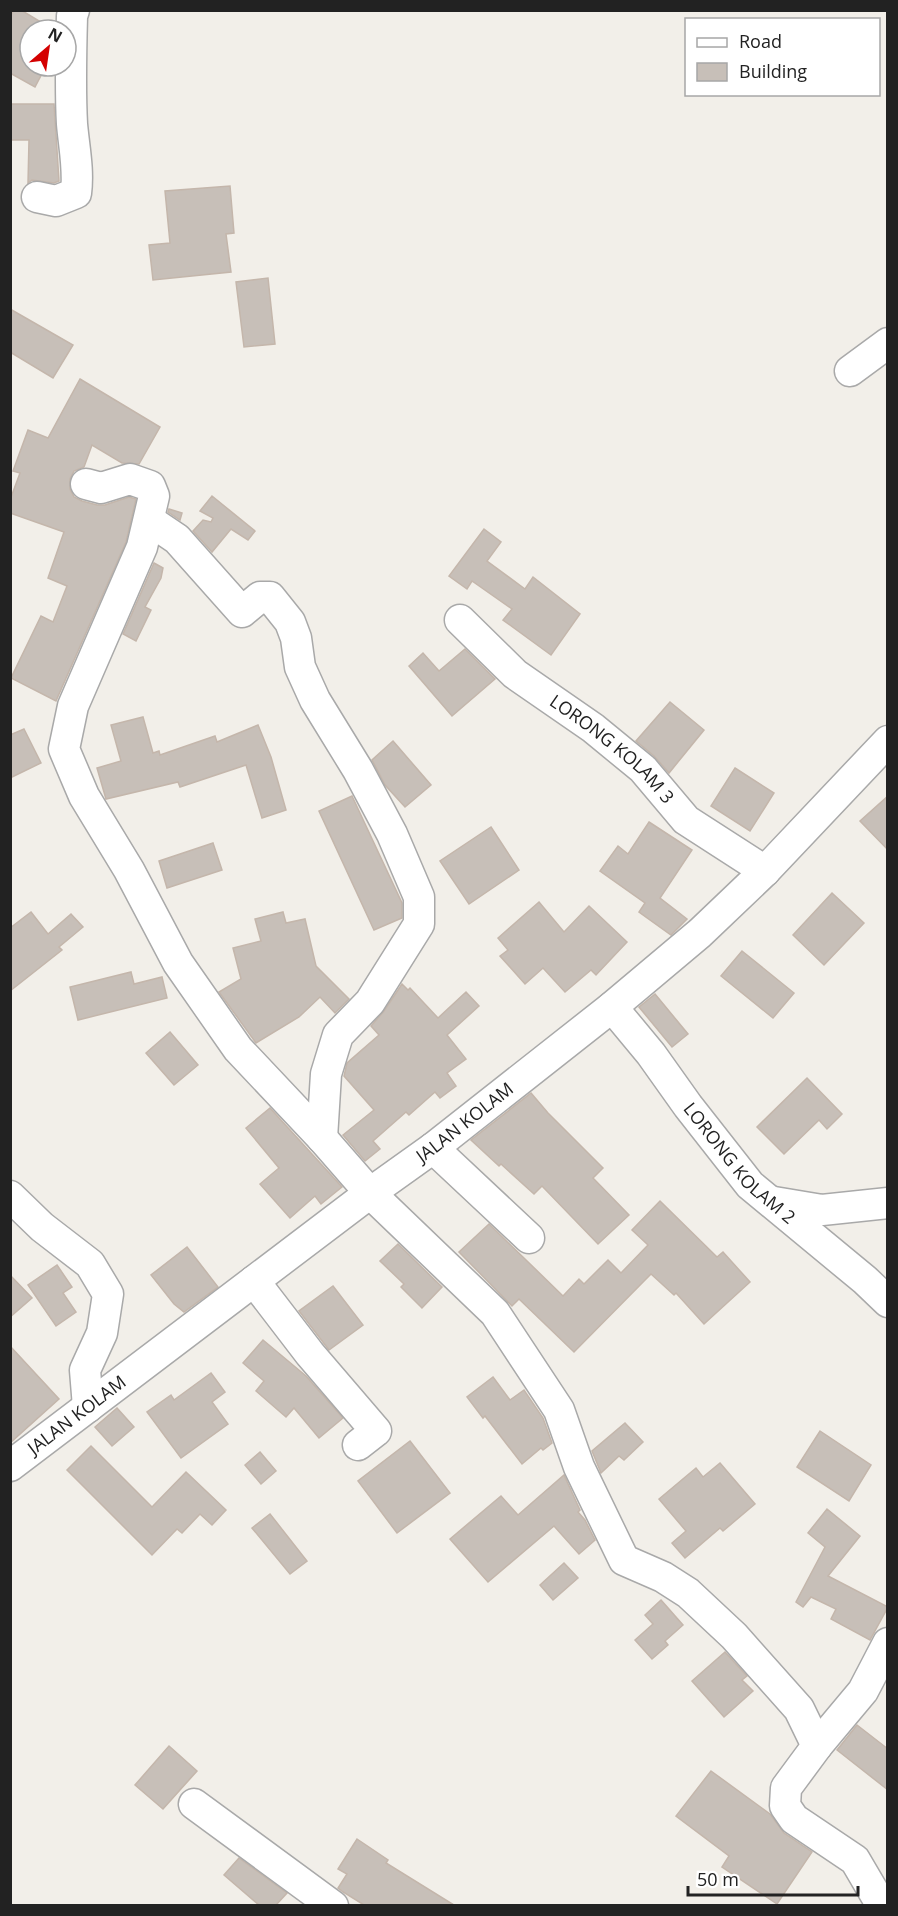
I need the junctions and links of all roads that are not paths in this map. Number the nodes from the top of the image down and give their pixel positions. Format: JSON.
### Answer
{"nodes":[{"id":1,"x":74,"y":10,"type":"edge"},
{"id":2,"x":37,"y":197,"type":"dead end"},
{"id":3,"x":888,"y":343,"type":"edge"},
{"id":4,"x":850,"y":371,"type":"dead end"},
{"id":5,"x":86,"y":484,"type":"dead end"},
{"id":6,"x":149,"y":520,"type":"junction"},
{"id":7,"x":460,"y":620,"type":"dead end"},
{"id":8,"x":888,"y":741,"type":"edge"},
{"id":9,"x":765,"y":871,"type":"junction"},
{"id":10,"x":612,"y":1007,"type":"junction"},
{"id":11,"x":322,"y":1138,"type":"junction"},
{"id":12,"x":433,"y":1148,"type":"junction"},
{"id":13,"x":370,"y":1193,"type":"junction"},
{"id":14,"x":10,"y":1196,"type":"edge"},
{"id":15,"x":768,"y":1201,"type":"junction"},
{"id":16,"x":888,"y":1203,"type":"edge"},
{"id":17,"x":529,"y":1238,"type":"dead end"},
{"id":18,"x":254,"y":1281,"type":"junction"},
{"id":19,"x":888,"y":1302,"type":"edge"},
{"id":20,"x":88,"y":1407,"type":"junction"},
{"id":21,"x":358,"y":1445,"type":"dead end"},
{"id":22,"x":13,"y":1458,"type":"edge"},
{"id":23,"x":888,"y":1644,"type":"edge"},
{"id":24,"x":817,"y":1746,"type":"junction"},
{"id":25,"x":194,"y":1804,"type":"dead end"},
{"id":26,"x":333,"y":1905,"type":"edge"},
{"id":27,"x":882,"y":1905,"type":"edge"}],
"edges":[{"from":1,"to":2,"type":"street"},
{"from":3,"to":4,"type":"street"},
{"from":5,"to":6,"type":"street"},
{"from":6,"to":11,"type":"street"},
{"from":6,"to":11,"type":"street"},
{"from":7,"to":9,"type":"street","name":"LORONG KOLAM 3"},
{"from":8,"to":9,"type":"street","name":"JALAN KOLAM"},
{"from":9,"to":10,"type":"street","name":"JALAN KOLAM"},
{"from":10,"to":12,"type":"street","name":"JALAN KOLAM"},
{"from":10,"to":15,"type":"street","name":"LORONG KOLAM 2"},
{"from":11,"to":13,"type":"street"},
{"from":12,"to":13,"type":"street","name":"JALAN KOLAM"},
{"from":12,"to":17,"type":"street"},
{"from":13,"to":18,"type":"street","name":"JALAN KOLAM"},
{"from":13,"to":24,"type":"street"},
{"from":14,"to":20,"type":"street"},
{"from":15,"to":16,"type":"street"},
{"from":15,"to":19,"type":"street","name":"LORONG KOLAM 2"},
{"from":18,"to":20,"type":"street","name":"JALAN KOLAM"},
{"from":18,"to":21,"type":"street"},
{"from":20,"to":22,"type":"street","name":"JALAN KOLAM"},
{"from":23,"to":24,"type":"street"},
{"from":24,"to":27,"type":"street"},
{"from":25,"to":26,"type":"street"}]}
